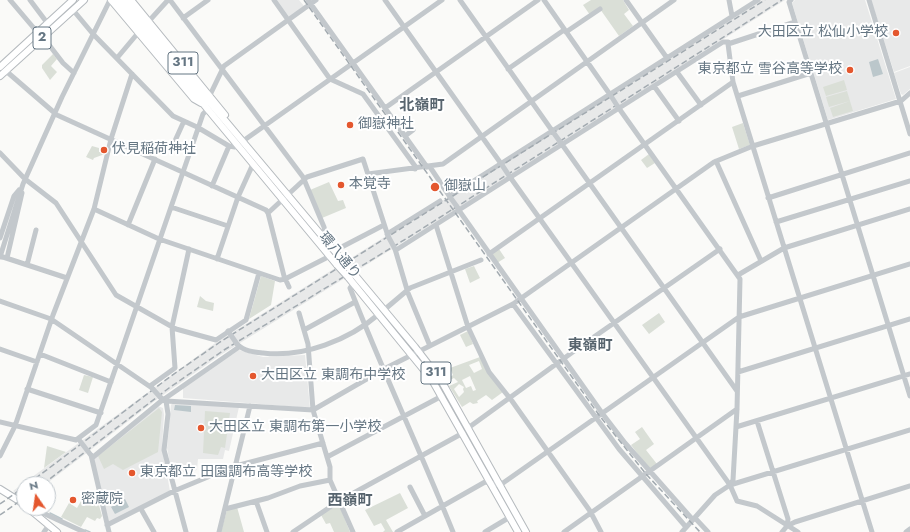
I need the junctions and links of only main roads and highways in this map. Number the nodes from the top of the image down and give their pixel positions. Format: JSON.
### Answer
{"nodes":[{"id":1,"x":84,"y":0,"type":"edge"},
{"id":2,"x":111,"y":0,"type":"edge"},
{"id":3,"x":117,"y":0,"type":"edge"},
{"id":4,"x":124,"y":0,"type":"edge"},
{"id":5,"x":131,"y":0,"type":"edge"},
{"id":6,"x":70,"y":1,"type":"edge"},
{"id":7,"x":40,"y":35,"type":"junction"},
{"id":8,"x":2,"y":68,"type":"edge"},
{"id":9,"x":0,"y":76,"type":"edge"},
{"id":10,"x":193,"y":86,"type":"junction"},
{"id":11,"x":201,"y":103,"type":"junction"},
{"id":12,"x":232,"y":128,"type":"junction"},
{"id":13,"x":332,"y":253,"type":"junction"},
{"id":14,"x":0,"y":489,"type":"edge"},
{"id":15,"x":16,"y":499,"type":"edge"},
{"id":16,"x":38,"y":516,"type":"edge"},
{"id":17,"x":57,"y":532,"type":"edge"},
{"id":18,"x":518,"y":532,"type":"edge"},
{"id":19,"x":526,"y":532,"type":"edge"}],
"edges":[{"from":1,"to":7,"type":"main road","number":"2"},
{"from":2,"to":11,"type":"main road"},
{"from":3,"to":10,"type":"main road","name":"環八通り","number":"311"},
{"from":4,"to":10,"type":"main road","name":"環八通り","number":"311"},
{"from":5,"to":12,"type":"main road","number":"311"},
{"from":6,"to":7,"type":"main road","number":"2"},
{"from":7,"to":8,"type":"main road","number":"2"},
{"from":8,"to":9,"type":"main road","number":"2"},
{"from":10,"to":11,"type":"main road","name":"環八通り","number":"311"},
{"from":10,"to":12,"type":"main road","name":"環八通り","number":"311"},
{"from":11,"to":13,"type":"main road","name":"環八通り","number":"311"},
{"from":12,"to":13,"type":"main road","name":"環八通り","number":"311"},
{"from":13,"to":18,"type":"main road","name":"環八通り","number":"311","bridge":true},
{"from":13,"to":19,"type":"main road","name":"環八通り","number":"311","bridge":true},
{"from":14,"to":15,"type":"main road"},
{"from":16,"to":17,"type":"main road"}]}
